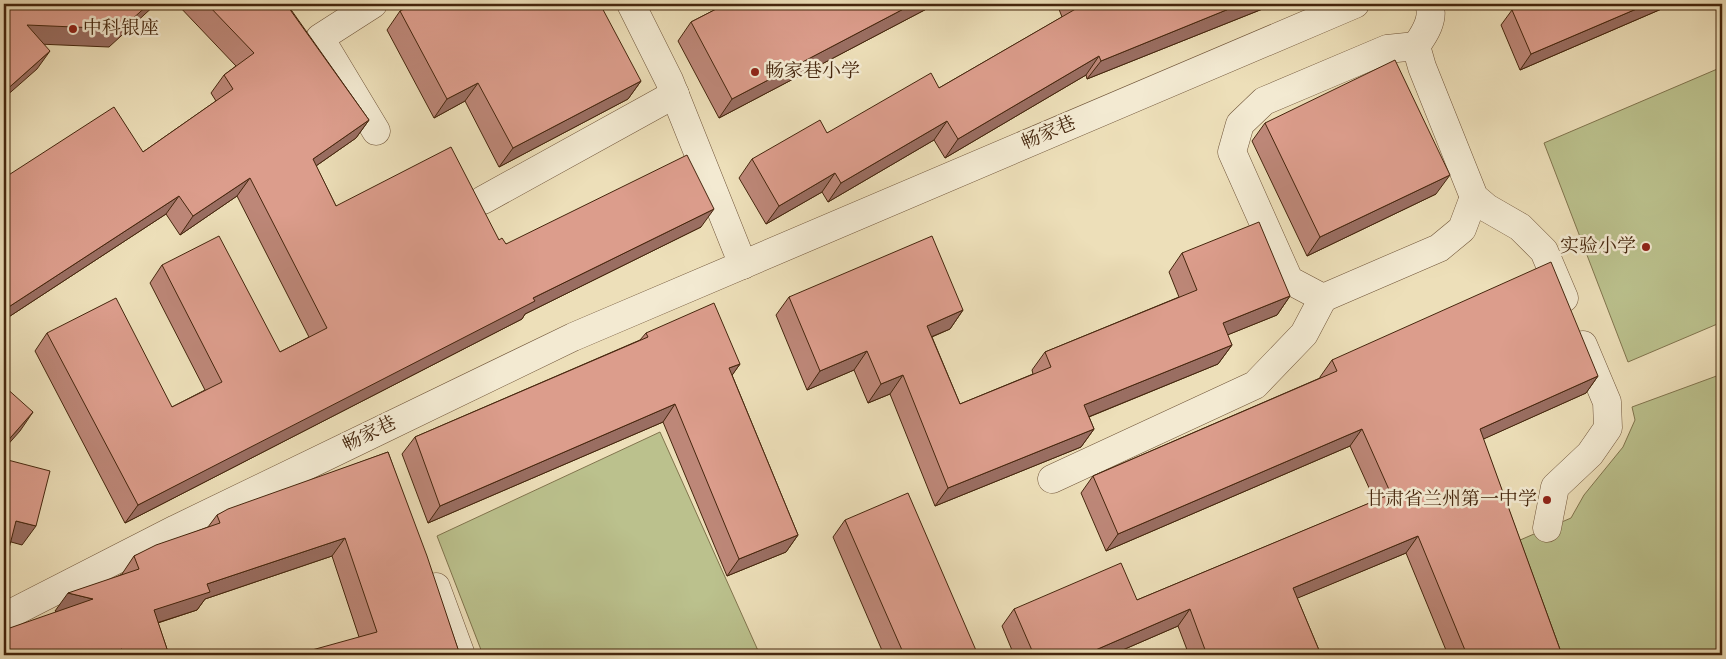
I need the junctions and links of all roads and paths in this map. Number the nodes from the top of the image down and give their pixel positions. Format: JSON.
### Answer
{"nodes":[{"id":1,"x":373,"y":4,"type":"edge"},
{"id":2,"x":631,"y":4,"type":"edge"},
{"id":3,"x":1355,"y":4,"type":"edge"},
{"id":4,"x":1429,"y":4,"type":"edge"},
{"id":5,"x":1416,"y":46,"type":"junction"},
{"id":6,"x":675,"y":94,"type":"junction"},
{"id":7,"x":376,"y":131,"type":"dead end"},
{"id":8,"x":1474,"y":197,"type":"junction"},
{"id":9,"x":483,"y":200,"type":"dead end"},
{"id":10,"x":743,"y":265,"type":"junction"},
{"id":11,"x":1323,"y":298,"type":"junction"},
{"id":12,"x":377,"y":431,"type":"junction"},
{"id":13,"x":388,"y":459,"type":"edge"},
{"id":14,"x":1052,"y":479,"type":"dead end"},
{"id":15,"x":1547,"y":528,"type":"dead end"},
{"id":16,"x":426,"y":562,"type":"edge"},
{"id":17,"x":4,"y":617,"type":"edge"},
{"id":18,"x":461,"y":655,"type":"edge"}],
"edges":[{"from":1,"to":7,"type":"street"},
{"from":2,"to":6,"type":"street"},
{"from":3,"to":10,"type":"street","name":"畅家巷"},
{"from":4,"to":5,"type":"street"},
{"from":5,"to":8,"type":"street"},
{"from":5,"to":11,"type":"street"},
{"from":6,"to":9,"type":"street"},
{"from":6,"to":10,"type":"street"},
{"from":8,"to":11,"type":"street"},
{"from":8,"to":15,"type":"street"},
{"from":10,"to":12,"type":"street","name":"畅家巷"},
{"from":11,"to":14,"type":"street"},
{"from":12,"to":13,"type":"street"},
{"from":12,"to":17,"type":"street","name":"畅家巷"},
{"from":16,"to":18,"type":"street"}]}
